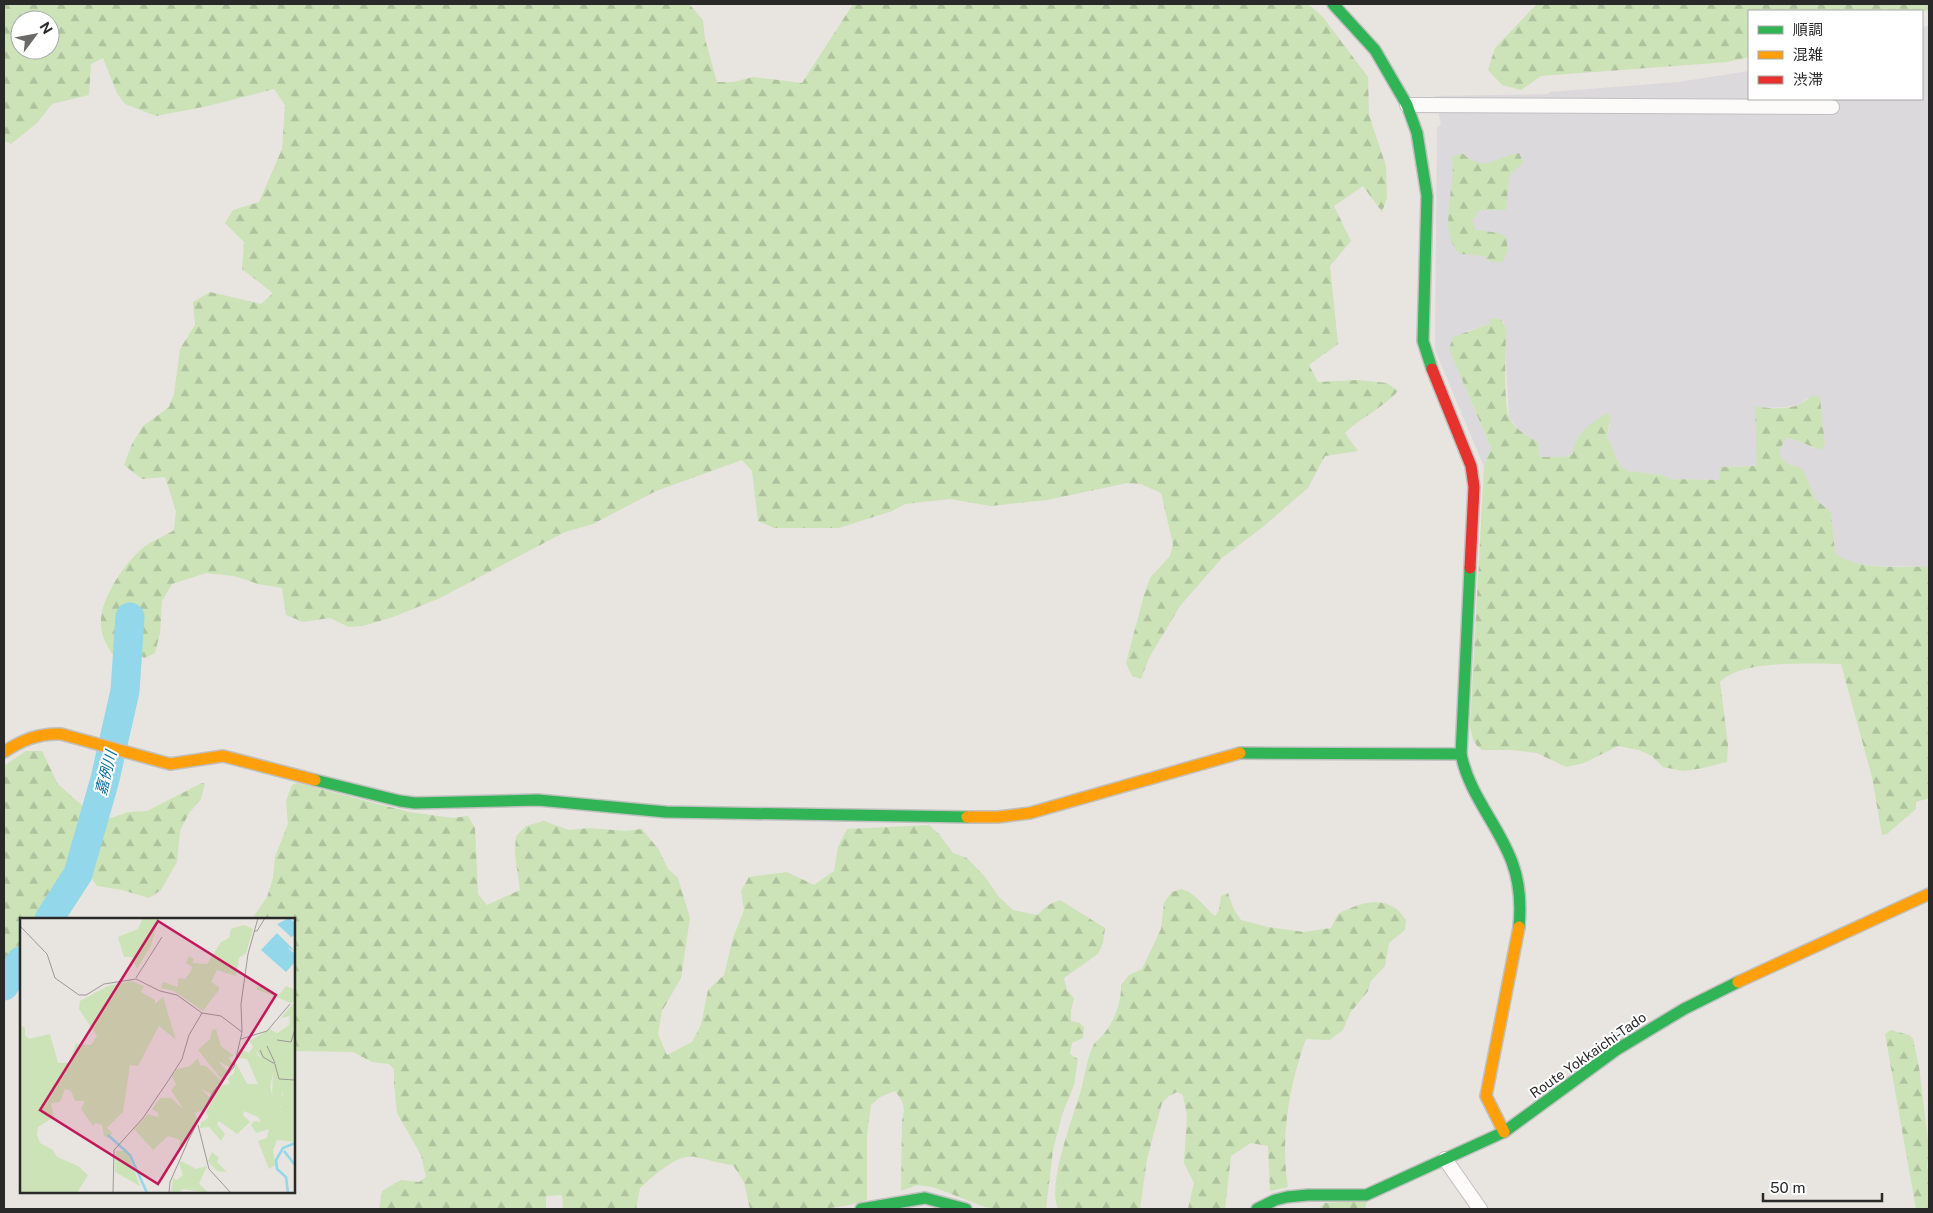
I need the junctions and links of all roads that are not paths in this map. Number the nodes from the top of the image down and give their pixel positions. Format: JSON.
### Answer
{"nodes":[{"id":1,"x":1334,"y":4,"type":"edge"},
{"id":2,"x":1407,"y":105,"type":"junction"},
{"id":3,"x":1832,"y":108,"type":"dead end"},
{"id":4,"x":4,"y":752,"type":"edge"},
{"id":5,"x":1461,"y":754,"type":"junction"},
{"id":6,"x":1929,"y":894,"type":"edge"},
{"id":7,"x":1504,"y":1132,"type":"junction"},
{"id":8,"x":1445,"y":1159,"type":"junction"},
{"id":9,"x":861,"y":1209,"type":"edge"},
{"id":10,"x":966,"y":1209,"type":"edge"},
{"id":11,"x":1257,"y":1209,"type":"edge"},
{"id":12,"x":1480,"y":1209,"type":"edge"}],
"edges":[{"from":1,"to":2,"type":"street"},
{"from":2,"to":3,"type":"street"},
{"from":2,"to":5,"type":"street"},
{"from":4,"to":5,"type":"street"},
{"from":5,"to":7,"type":"street"},
{"from":6,"to":7,"type":"street","name":"Route Yokkaichi-Tado"},
{"from":7,"to":8,"type":"street","name":"Route Yokkaichi-Tado"},
{"from":8,"to":11,"type":"street","name":"Route Yokkaichi-Tado"},
{"from":8,"to":12,"type":"street"},
{"from":9,"to":10,"type":"street"}]}
